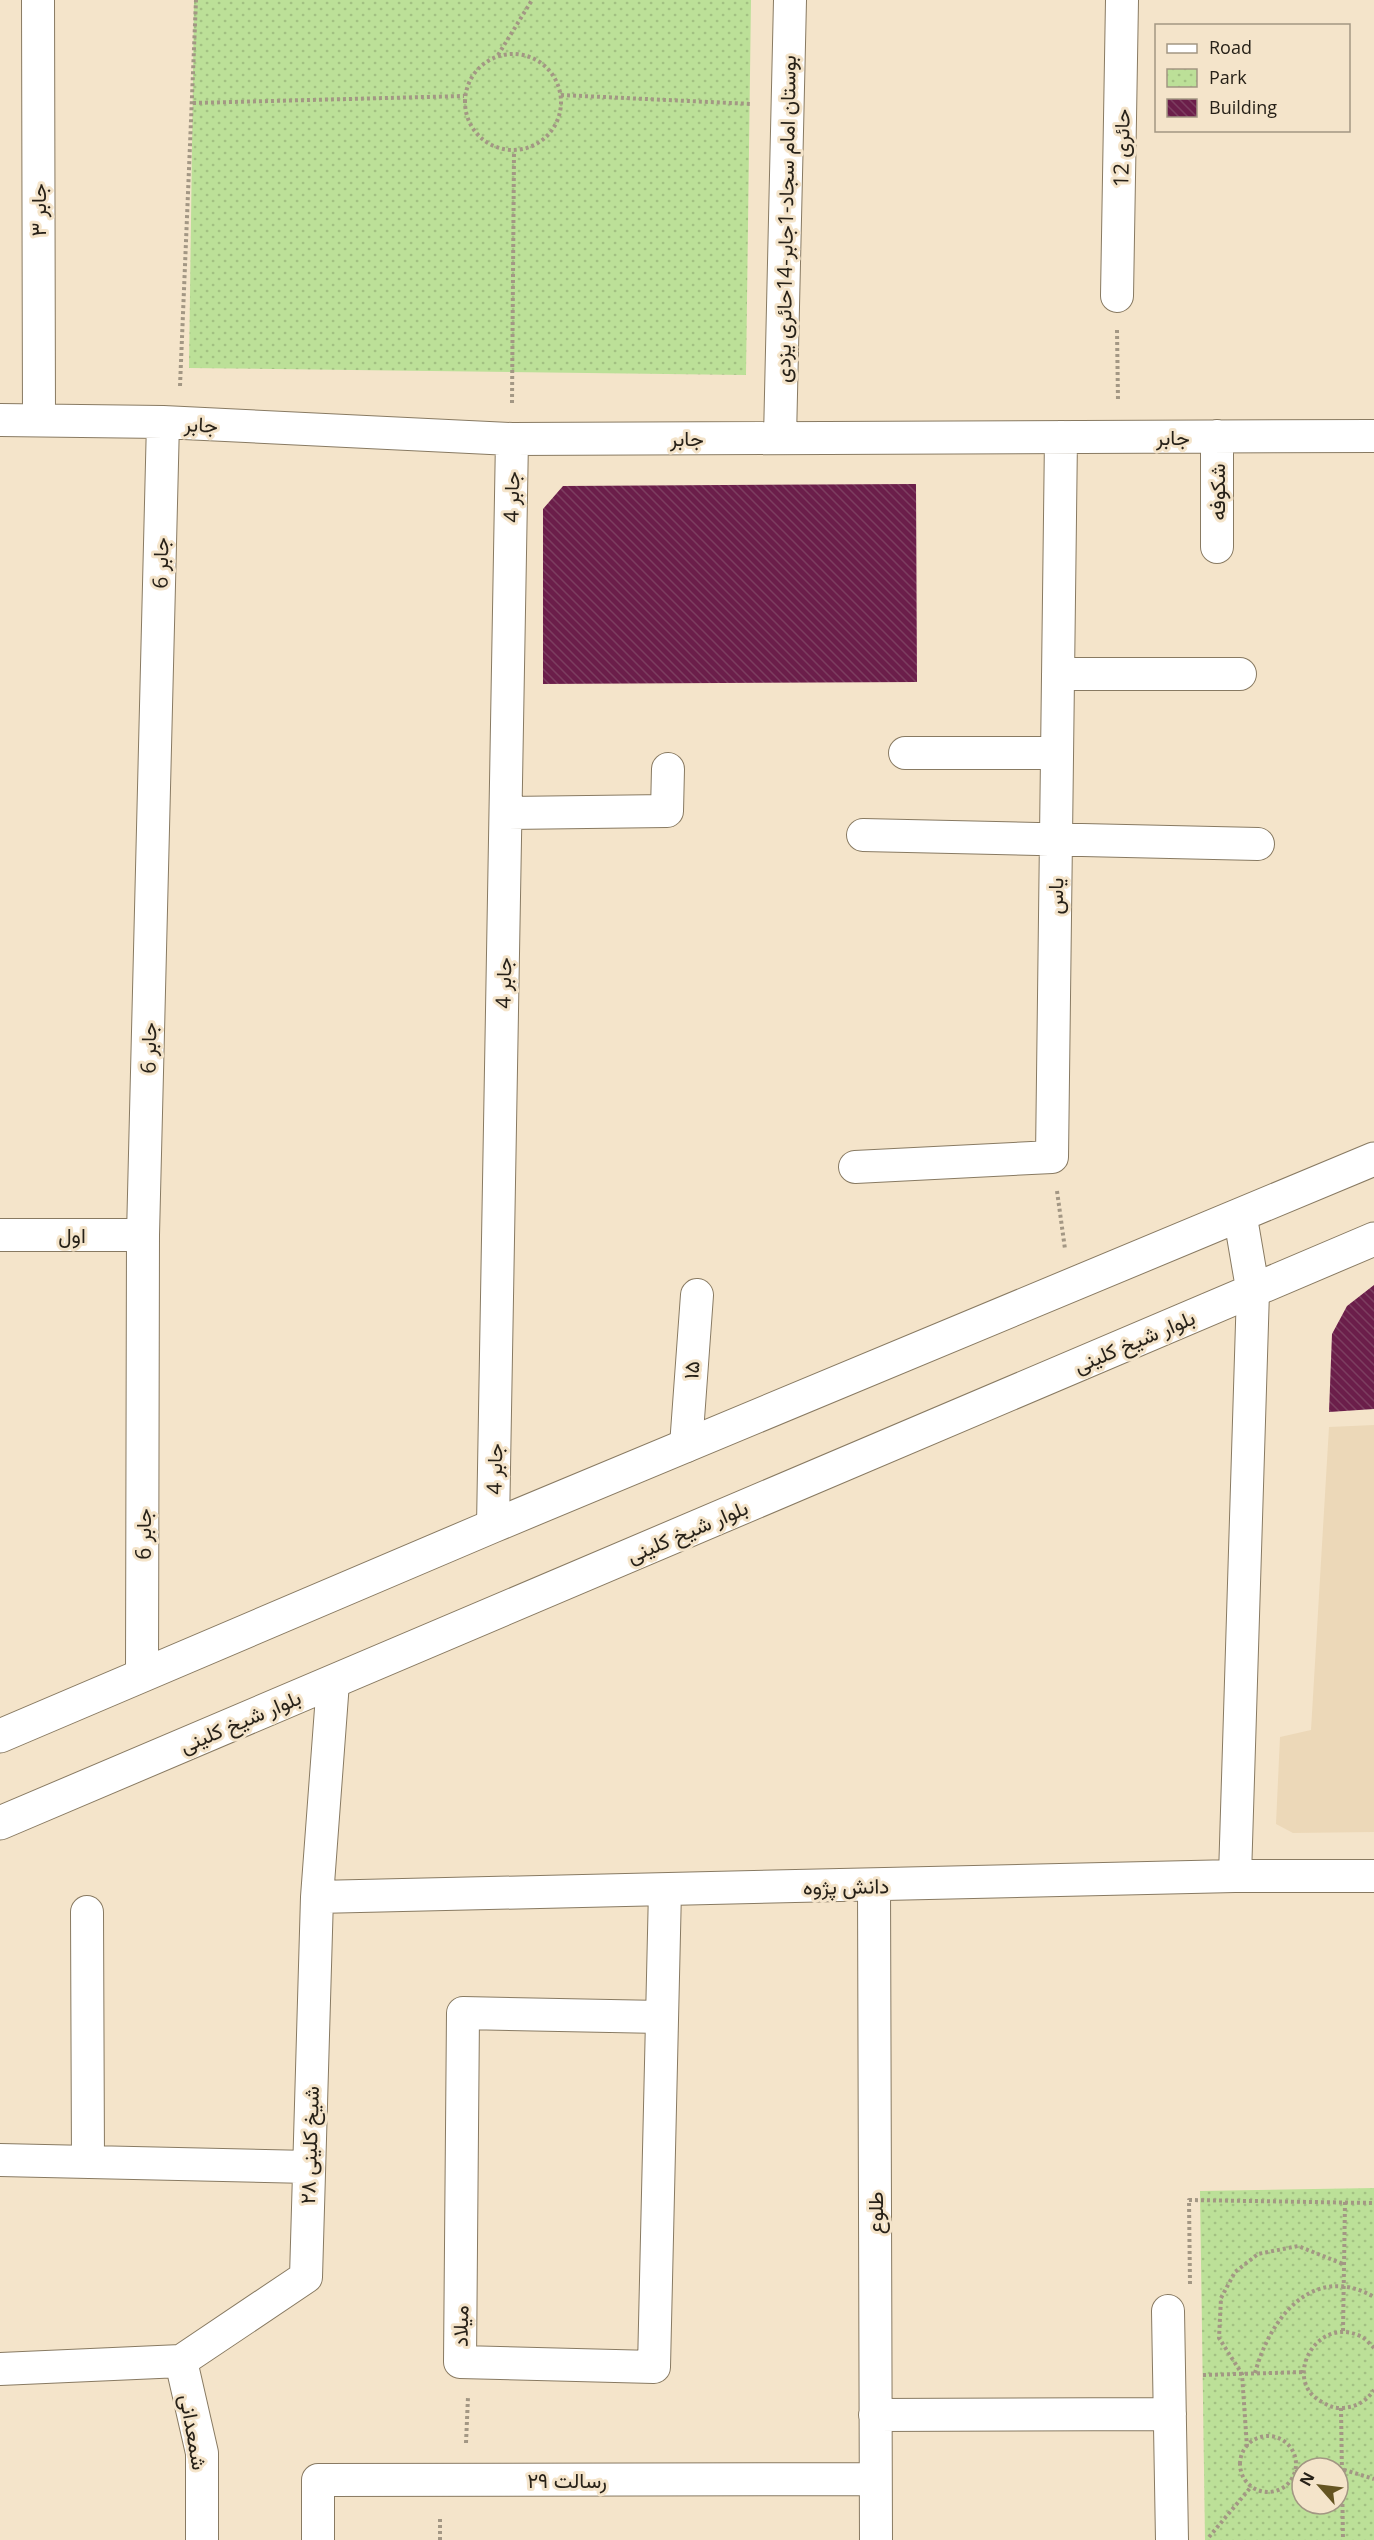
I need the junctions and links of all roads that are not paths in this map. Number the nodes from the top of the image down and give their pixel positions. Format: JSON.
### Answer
{"nodes":[{"id":1,"x":38,"y":0,"type":"edge"},
{"id":2,"x":790,"y":0,"type":"edge"},
{"id":3,"x":1122,"y":0,"type":"edge"},
{"id":4,"x":1117,"y":296,"type":"road end"},
{"id":5,"x":39,"y":419,"type":"junction"},
{"id":6,"x":0,"y":420,"type":"edge"},
{"id":7,"x":171,"y":422,"type":"junction"},
{"id":8,"x":1217,"y":436,"type":"junction"},
{"id":9,"x":1374,"y":436,"type":"edge"},
{"id":10,"x":1061,"y":437,"type":"junction"},
{"id":11,"x":780,"y":438,"type":"junction"},
{"id":12,"x":512,"y":439,"type":"junction"},
{"id":13,"x":1218,"y":547,"type":"dead end"},
{"id":14,"x":1058,"y":674,"type":"junction"},
{"id":15,"x":1240,"y":674,"type":"dead end"},
{"id":16,"x":905,"y":753,"type":"dead end"},
{"id":17,"x":1057,"y":753,"type":"junction"},
{"id":18,"x":668,"y":769,"type":"dead end"},
{"id":19,"x":506,"y":813,"type":"junction"},
{"id":20,"x":863,"y":835,"type":"dead end"},
{"id":21,"x":1056,"y":838,"type":"junction"},
{"id":22,"x":1258,"y":844,"type":"dead end"},
{"id":23,"x":1374,"y":1159,"type":"edge"},
{"id":24,"x":855,"y":1167,"type":"dead end"},
{"id":25,"x":1240,"y":1215,"type":"junction"},
{"id":26,"x":143,"y":1234,"type":"junction"},
{"id":27,"x":0,"y":1236,"type":"edge"},
{"id":28,"x":1374,"y":1239,"type":"edge"},
{"id":29,"x":1253,"y":1291,"type":"junction"},
{"id":30,"x":697,"y":1295,"type":"dead end"},
{"id":31,"x":686,"y":1446,"type":"junction"},
{"id":32,"x":493,"y":1526,"type":"junction"},
{"id":33,"x":142,"y":1675,"type":"junction"},
{"id":34,"x":333,"y":1682,"type":"junction"},
{"id":35,"x":0,"y":1736,"type":"edge"},
{"id":36,"x":0,"y":1823,"type":"edge"},
{"id":37,"x":1235,"y":1876,"type":"junction"},
{"id":38,"x":1374,"y":1876,"type":"edge"},
{"id":39,"x":874,"y":1885,"type":"junction"},
{"id":40,"x":665,"y":1890,"type":"junction"},
{"id":41,"x":317,"y":1897,"type":"junction"},
{"id":42,"x":87,"y":1912,"type":"dead end"},
{"id":43,"x":661,"y":2017,"type":"junction"},
{"id":44,"x":0,"y":2160,"type":"edge"},
{"id":45,"x":88,"y":2162,"type":"junction"},
{"id":46,"x":309,"y":2167,"type":"junction"},
{"id":47,"x":1179,"y":2302,"type":"road end"},
{"id":48,"x":181,"y":2361,"type":"junction"},
{"id":49,"x":0,"y":2369,"type":"edge"},
{"id":50,"x":1170,"y":2414,"type":"junction"},
{"id":51,"x":875,"y":2415,"type":"junction"},
{"id":52,"x":876,"y":2479,"type":"junction"},
{"id":53,"x":202,"y":2540,"type":"edge"},
{"id":54,"x":318,"y":2540,"type":"edge"},
{"id":55,"x":876,"y":2540,"type":"edge"},
{"id":56,"x":1172,"y":2540,"type":"edge"}],
"edges":[{"from":1,"to":5,"type":"street","name":"جابر ۳"},
{"from":2,"to":11,"type":"street","name":"بوستان امام سجاد-1جابر-14حائری یزدی"},
{"from":3,"to":4,"type":"street","name":"حائری 12"},
{"from":5,"to":6,"type":"street","name":"جابر"},
{"from":5,"to":7,"type":"street","name":"جابر"},
{"from":7,"to":12,"type":"street","name":"جابر"},
{"from":7,"to":26,"type":"street","name":"جابر 6"},
{"from":8,"to":9,"type":"street","name":"جابر"},
{"from":8,"to":10,"type":"street","name":"جابر"},
{"from":8,"to":13,"type":"street","name":"شکوفه"},
{"from":10,"to":11,"type":"street","name":"جابر"},
{"from":10,"to":14,"type":"street","name":"یاس"},
{"from":11,"to":12,"type":"street","name":"جابر"},
{"from":12,"to":19,"type":"street","name":"جابر 4"},
{"from":14,"to":15,"type":"street"},
{"from":14,"to":17,"type":"street","name":"یاس"},
{"from":16,"to":17,"type":"street"},
{"from":17,"to":21,"type":"street","name":"یاس"},
{"from":18,"to":19,"type":"street"},
{"from":19,"to":32,"type":"street","name":"جابر 4"},
{"from":20,"to":21,"type":"street"},
{"from":21,"to":22,"type":"street"},
{"from":21,"to":24,"type":"street","name":"یاس"},
{"from":23,"to":25,"type":"main road"},
{"from":25,"to":29,"type":"main road"},
{"from":25,"to":31,"type":"main road"},
{"from":26,"to":27,"type":"street","name":"اول"},
{"from":26,"to":33,"type":"street","name":"جابر 6"},
{"from":28,"to":29,"type":"main road","name":"بلوار شیخ کلینی"},
{"from":29,"to":34,"type":"main road","name":"بلوار شیخ کلینی"},
{"from":29,"to":37,"type":"street"},
{"from":30,"to":31,"type":"street","name":"۱۵"},
{"from":31,"to":32,"type":"main road"},
{"from":32,"to":33,"type":"main road"},
{"from":33,"to":35,"type":"main road"},
{"from":34,"to":36,"type":"main road","name":"بلوار شیخ کلینی"},
{"from":34,"to":41,"type":"street","name":"شیخ کلینی ۲۸"},
{"from":37,"to":38,"type":"street","name":"دانش پژوه"},
{"from":37,"to":39,"type":"street","name":"دانش پژوه"},
{"from":39,"to":40,"type":"street","name":"دانش پژوه"},
{"from":39,"to":51,"type":"street","name":"طلوع"},
{"from":40,"to":41,"type":"street","name":"دانش پژوه"},
{"from":40,"to":43,"type":"street","name":"میلاد"},
{"from":41,"to":46,"type":"street","name":"شیخ کلینی ۲۸"},
{"from":42,"to":45,"type":"street"},
{"from":43,"to":43,"type":"street","name":"میلاد"},
{"from":44,"to":45,"type":"street"},
{"from":45,"to":46,"type":"street"},
{"from":46,"to":48,"type":"street","name":"شیخ کلینی ۲۸"},
{"from":47,"to":50,"type":"street"},
{"from":48,"to":49,"type":"street"},
{"from":48,"to":53,"type":"street","name":"شمعدانی"},
{"from":50,"to":51,"type":"street"},
{"from":50,"to":56,"type":"street"},
{"from":51,"to":52,"type":"street","name":"طلوع"},
{"from":52,"to":54,"type":"street","name":"رسالت ۲۹"},
{"from":52,"to":55,"type":"street","name":"طلوع"}]}
